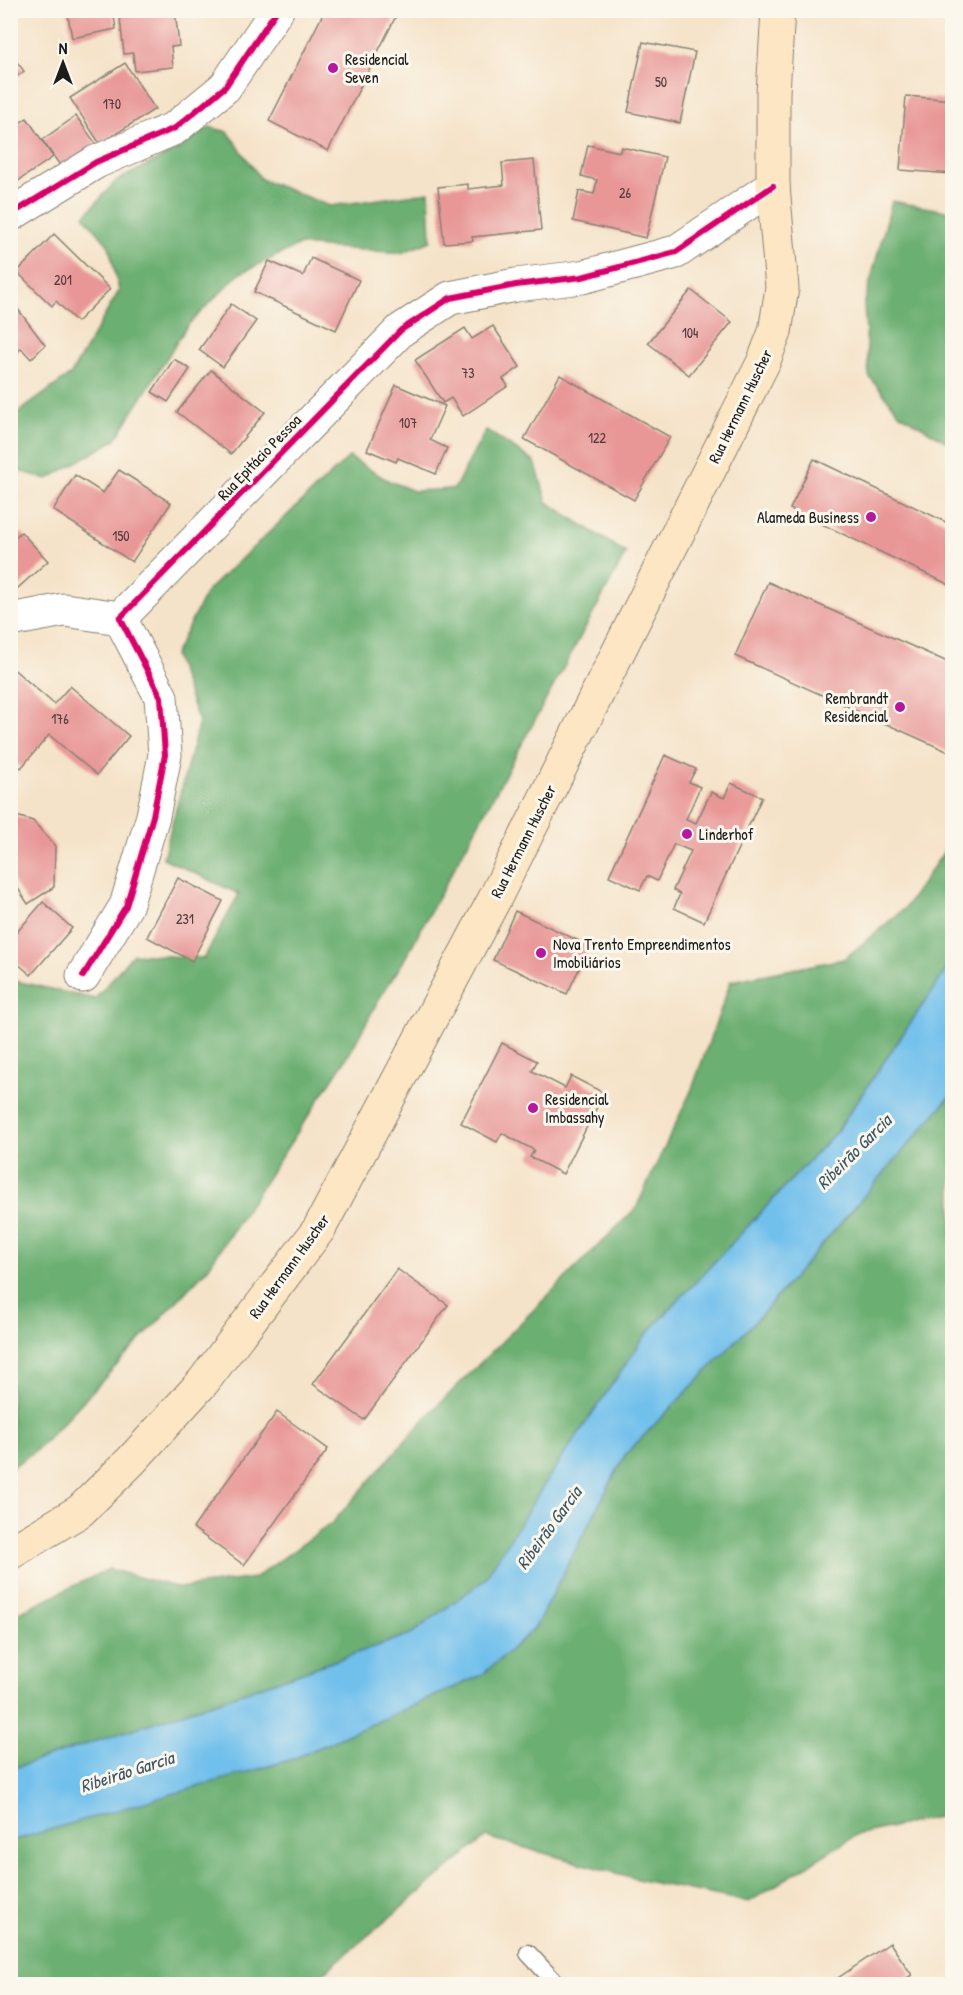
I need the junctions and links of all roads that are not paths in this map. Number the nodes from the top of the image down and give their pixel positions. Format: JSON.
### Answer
{"nodes":[{"id":1,"x":277,"y":10,"type":"edge"},
{"id":2,"x":778,"y":10,"type":"edge"},
{"id":3,"x":773,"y":186,"type":"junction"},
{"id":4,"x":10,"y":215,"type":"edge"},
{"id":5,"x":120,"y":618,"type":"junction"},
{"id":6,"x":10,"y":620,"type":"edge"},
{"id":7,"x":83,"y":976,"type":"dead end"},
{"id":8,"x":10,"y":1553,"type":"edge"},
{"id":9,"x":528,"y":1953,"type":"dead end"},
{"id":10,"x":557,"y":1984,"type":"edge"}],
"edges":[{"from":1,"to":4,"type":"street"},
{"from":2,"to":3,"type":"main road","name":"Rua Hermann Huscher"},
{"from":3,"to":5,"type":"street","name":"Rua Epitácio Pessoa"},
{"from":3,"to":8,"type":"main road","name":"Rua Hermann Huscher"},
{"from":5,"to":6,"type":"street"},
{"from":5,"to":7,"type":"street"},
{"from":9,"to":10,"type":"lane"}]}
